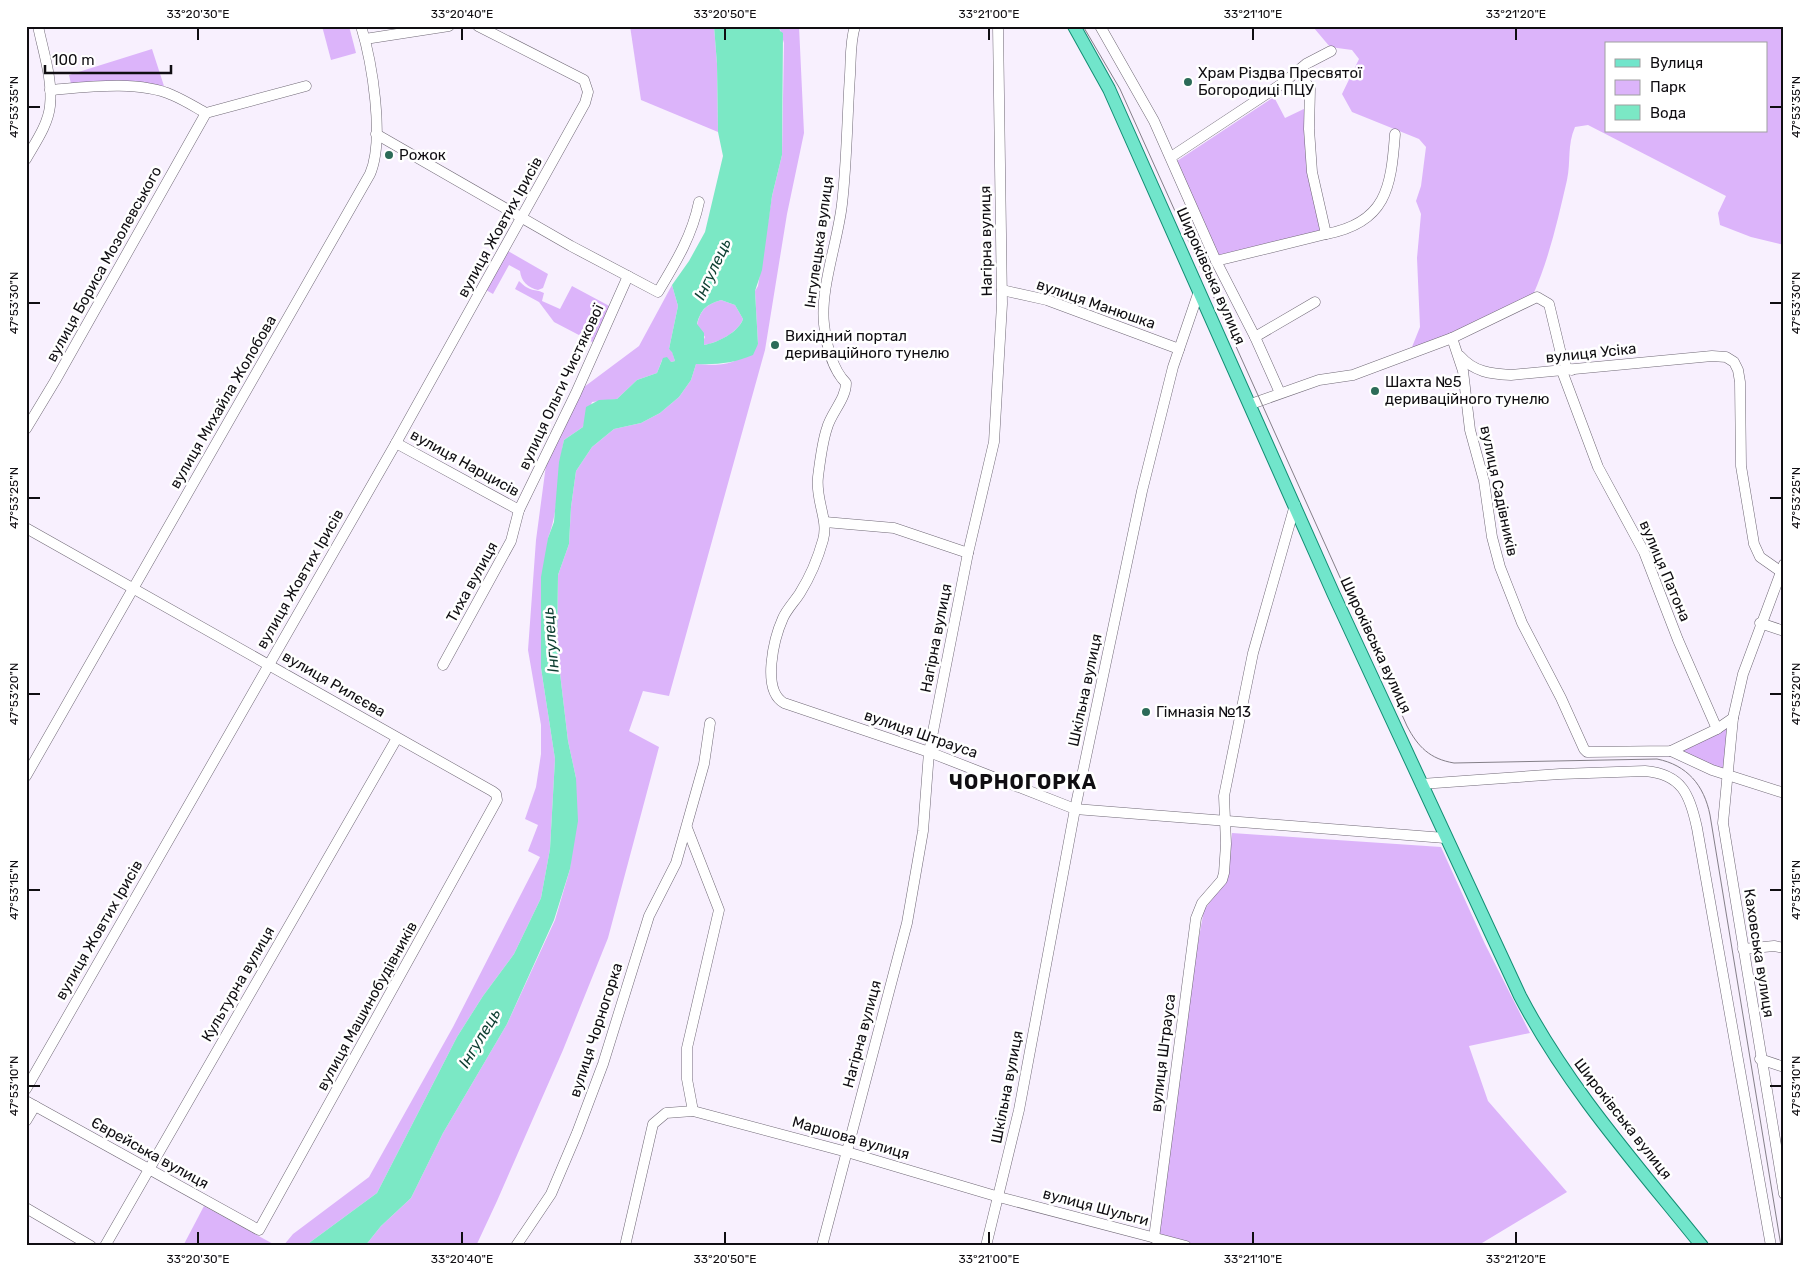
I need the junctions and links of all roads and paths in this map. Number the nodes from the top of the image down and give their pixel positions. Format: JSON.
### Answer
{"nodes":[{"id":1,"x":38,"y":26,"type":"edge"},
{"id":2,"x":361,"y":26,"type":"edge"},
{"id":3,"x":450,"y":26,"type":"edge"},
{"id":4,"x":478,"y":26,"type":"edge"},
{"id":5,"x":855,"y":26,"type":"edge"},
{"id":6,"x":998,"y":26,"type":"edge"},
{"id":7,"x":1074,"y":26,"type":"edge"},
{"id":8,"x":1100,"y":26,"type":"edge"},
{"id":9,"x":365,"y":39,"type":"junction"},
{"id":10,"x":1331,"y":51,"type":"dead end"},
{"id":11,"x":1299,"y":71,"type":"junction"},
{"id":12,"x":306,"y":86,"type":"dead end"},
{"id":13,"x":50,"y":90,"type":"junction"},
{"id":14,"x":206,"y":113,"type":"junction"},
{"id":15,"x":376,"y":134,"type":"junction"},
{"id":16,"x":1395,"y":134,"type":"dead end"},
{"id":17,"x":1172,"y":157,"type":"junction"},
{"id":18,"x":26,"y":159,"type":"edge"},
{"id":19,"x":699,"y":202,"type":"dead end"},
{"id":20,"x":522,"y":217,"type":"junction"},
{"id":21,"x":1326,"y":234,"type":"junction"},
{"id":22,"x":1216,"y":261,"type":"junction"},
{"id":23,"x":628,"y":276,"type":"junction"},
{"id":24,"x":1002,"y":290,"type":"junction"},
{"id":25,"x":1199,"y":290,"type":"junction"},
{"id":26,"x":1316,"y":302,"type":"dead end"},
{"id":27,"x":1255,"y":337,"type":"junction"},
{"id":28,"x":1452,"y":338,"type":"junction"},
{"id":29,"x":1179,"y":349,"type":"junction"},
{"id":30,"x":1456,"y":352,"type":"junction"},
{"id":31,"x":1567,"y":370,"type":"junction"},
{"id":32,"x":1280,"y":393,"type":"junction"},
{"id":33,"x":1251,"y":404,"type":"junction"},
{"id":34,"x":26,"y":429,"type":"edge"},
{"id":35,"x":396,"y":443,"type":"junction"},
{"id":36,"x":1295,"y":505,"type":"junction"},
{"id":37,"x":520,"y":510,"type":"junction"},
{"id":38,"x":825,"y":522,"type":"junction"},
{"id":39,"x":26,"y":528,"type":"edge"},
{"id":40,"x":968,"y":553,"type":"junction"},
{"id":41,"x":1782,"y":568,"type":"edge"},
{"id":42,"x":133,"y":589,"type":"junction"},
{"id":43,"x":1760,"y":624,"type":"junction"},
{"id":44,"x":1784,"y":631,"type":"edge"},
{"id":45,"x":268,"y":664,"type":"junction"},
{"id":46,"x":443,"y":665,"type":"dead end"},
{"id":47,"x":784,"y":703,"type":"joint"},
{"id":48,"x":1733,"y":718,"type":"junction"},
{"id":49,"x":710,"y":723,"type":"dead end"},
{"id":50,"x":1717,"y":729,"type":"junction"},
{"id":51,"x":398,"y":738,"type":"junction"},
{"id":52,"x":1671,"y":751,"type":"junction"},
{"id":53,"x":929,"y":752,"type":"junction"},
{"id":54,"x":26,"y":776,"type":"edge"},
{"id":55,"x":1728,"y":776,"type":"junction"},
{"id":56,"x":1421,"y":784,"type":"junction"},
{"id":57,"x":1784,"y":793,"type":"edge"},
{"id":58,"x":496,"y":794,"type":"joint"},
{"id":59,"x":1075,"y":809,"type":"junction"},
{"id":60,"x":1224,"y":821,"type":"junction"},
{"id":61,"x":687,"y":828,"type":"junction"},
{"id":62,"x":1445,"y":838,"type":"junction"},
{"id":63,"x":1784,"y":948,"type":"edge"},
{"id":64,"x":1743,"y":949,"type":"junction"},
{"id":65,"x":1760,"y":1059,"type":"junction"},
{"id":66,"x":1784,"y":1067,"type":"edge"},
{"id":67,"x":26,"y":1089,"type":"edge"},
{"id":68,"x":30,"y":1104,"type":"edge"},
{"id":69,"x":694,"y":1110,"type":"junction"},
{"id":70,"x":26,"y":1121,"type":"edge"},
{"id":71,"x":847,"y":1152,"type":"junction"},
{"id":72,"x":149,"y":1169,"type":"junction"},
{"id":73,"x":1784,"y":1194,"type":"edge"},
{"id":74,"x":999,"y":1196,"type":"junction"},
{"id":75,"x":26,"y":1208,"type":"edge"},
{"id":76,"x":259,"y":1230,"type":"joint"},
{"id":77,"x":1154,"y":1238,"type":"junction"},
{"id":78,"x":1141,"y":1241,"type":"edge"},
{"id":79,"x":91,"y":1246,"type":"edge"},
{"id":80,"x":104,"y":1246,"type":"edge"},
{"id":81,"x":516,"y":1246,"type":"edge"},
{"id":82,"x":626,"y":1246,"type":"edge"},
{"id":83,"x":822,"y":1246,"type":"edge"},
{"id":84,"x":986,"y":1246,"type":"edge"},
{"id":85,"x":1186,"y":1246,"type":"edge"},
{"id":86,"x":1702,"y":1246,"type":"edge"},
{"id":87,"x":1770,"y":1246,"type":"edge"}],
"edges":[{"from":1,"to":13,"type":"street"},
{"from":2,"to":9,"type":"street","name":"вулиця Михайла Жолобова"},
{"from":3,"to":9,"type":"street"},
{"from":4,"to":20,"type":"street","name":"вулиця Жовтих Ірисів"},
{"from":5,"to":38,"type":"street","name":"Інгулецька вулиця"},
{"from":6,"to":24,"type":"street","name":"Нагірна вулиця"},
{"from":7,"to":25,"type":"main road","name":"Широківська вулиця"},
{"from":8,"to":17,"type":"street"},
{"from":9,"to":15,"type":"street","name":"вулиця Михайла Жолобова"},
{"from":10,"to":11,"type":"street"},
{"from":11,"to":17,"type":"street"},
{"from":11,"to":21,"type":"street"},
{"from":12,"to":14,"type":"street"},
{"from":13,"to":14,"type":"street"},
{"from":13,"to":18,"type":"street"},
{"from":14,"to":34,"type":"street","name":"вулиця Бориса Мозолевського"},
{"from":15,"to":20,"type":"street"},
{"from":15,"to":42,"type":"street","name":"вулиця Михайла Жолобова"},
{"from":16,"to":21,"type":"street"},
{"from":17,"to":22,"type":"street"},
{"from":19,"to":23,"type":"street"},
{"from":20,"to":23,"type":"street"},
{"from":20,"to":35,"type":"street","name":"вулиця Жовтих Ірисів"},
{"from":21,"to":22,"type":"street"},
{"from":22,"to":27,"type":"street"},
{"from":23,"to":37,"type":"street","name":"вулиця Ольги Чистякової"},
{"from":24,"to":29,"type":"street","name":"вулиця Манюшка"},
{"from":24,"to":40,"type":"street","name":"Нагірна вулиця"},
{"from":25,"to":29,"type":"street","name":"Шкільна вулиця"},
{"from":25,"to":33,"type":"main road","name":"Широківська вулиця"},
{"from":26,"to":27,"type":"street"},
{"from":27,"to":32,"type":"street"},
{"from":28,"to":30,"type":"street","name":"вулиця Садівників"},
{"from":28,"to":31,"type":"street","name":"вулиця Патона"},
{"from":28,"to":32,"type":"street"},
{"from":29,"to":59,"type":"street","name":"Шкільна вулиця"},
{"from":30,"to":31,"type":"street","name":"вулиця Усіка"},
{"from":30,"to":52,"type":"street","name":"вулиця Садівників"},
{"from":31,"to":41,"type":"street","name":"вулиця Усіка"},
{"from":31,"to":50,"type":"street","name":"вулиця Патона"},
{"from":32,"to":33,"type":"street"},
{"from":33,"to":36,"type":"main road","name":"Широківська вулиця"},
{"from":35,"to":37,"type":"street","name":"вулиця Нарцисів"},
{"from":35,"to":45,"type":"street","name":"вулиця Жовтих Ірисів"},
{"from":36,"to":56,"type":"main road","name":"Широківська вулиця"},
{"from":36,"to":60,"type":"street"},
{"from":37,"to":46,"type":"street","name":"Тиха вулиця"},
{"from":38,"to":40,"type":"street"},
{"from":38,"to":47,"type":"street","name":"Інгулецька вулиця"},
{"from":39,"to":42,"type":"street","name":"вулиця Рилєєва"},
{"from":40,"to":53,"type":"street","name":"Нагірна вулиця"},
{"from":41,"to":43,"type":"street","name":"Каховська вулиця"},
{"from":42,"to":45,"type":"street","name":"вулиця Рилєєва"},
{"from":42,"to":54,"type":"street","name":"вулиця Михайла Жолобова"},
{"from":43,"to":44,"type":"street"},
{"from":43,"to":48,"type":"street","name":"Каховська вулиця"},
{"from":45,"to":51,"type":"street","name":"вулиця Рилєєва"},
{"from":45,"to":67,"type":"street","name":"вулиця Жовтих Ірисів"},
{"from":47,"to":53,"type":"street","name":"вулиця Штрауса"},
{"from":48,"to":50,"type":"street"},
{"from":48,"to":55,"type":"street","name":"Каховська вулиця"},
{"from":49,"to":61,"type":"street","name":"вулиця Чорногорка"},
{"from":50,"to":52,"type":"street"},
{"from":51,"to":58,"type":"street","name":"вулиця Рилєєва"},
{"from":51,"to":72,"type":"street","name":"Культурна вулиця"},
{"from":52,"to":55,"type":"street"},
{"from":53,"to":59,"type":"street","name":"вулиця Штрауса"},
{"from":53,"to":71,"type":"street","name":"Нагірна вулиця"},
{"from":55,"to":57,"type":"street"},
{"from":55,"to":64,"type":"street","name":"Каховська вулиця"},
{"from":56,"to":62,"type":"main road","name":"Широківська вулиця"},
{"from":56,"to":87,"type":"street"},
{"from":58,"to":76,"type":"street","name":"вулиця Машинобудівників"},
{"from":59,"to":60,"type":"street","name":"вулиця Штрауса"},
{"from":59,"to":74,"type":"street","name":"Шкільна вулиця"},
{"from":60,"to":62,"type":"street","name":"вулиця Штрауса"},
{"from":60,"to":77,"type":"street","name":"вулиця Штрауса"},
{"from":61,"to":69,"type":"street"},
{"from":61,"to":81,"type":"street","name":"вулиця Чорногорка"},
{"from":62,"to":86,"type":"main road","name":"Широківська вулиця"},
{"from":63,"to":64,"type":"street"},
{"from":64,"to":65,"type":"street","name":"Каховська вулиця"},
{"from":65,"to":66,"type":"street"},
{"from":65,"to":73,"type":"street","name":"Каховська вулиця"},
{"from":68,"to":70,"type":"street"},
{"from":68,"to":72,"type":"street","name":"Єврейська вулиця"},
{"from":69,"to":71,"type":"street","name":"Маршова вулиця"},
{"from":69,"to":82,"type":"street"},
{"from":71,"to":74,"type":"street","name":"Маршова вулиця"},
{"from":71,"to":83,"type":"street","name":"Нагірна вулиця"},
{"from":72,"to":76,"type":"street","name":"Єврейська вулиця"},
{"from":72,"to":80,"type":"street","name":"Культурна вулиця"},
{"from":74,"to":78,"type":"street","name":"вулиця Шульги"},
{"from":74,"to":84,"type":"street","name":"Шкільна вулиця"},
{"from":75,"to":79,"type":"street"},
{"from":77,"to":78,"type":"street","name":"вулиця Шульги"},
{"from":77,"to":85,"type":"street","name":"вулиця Шульги"}]}
